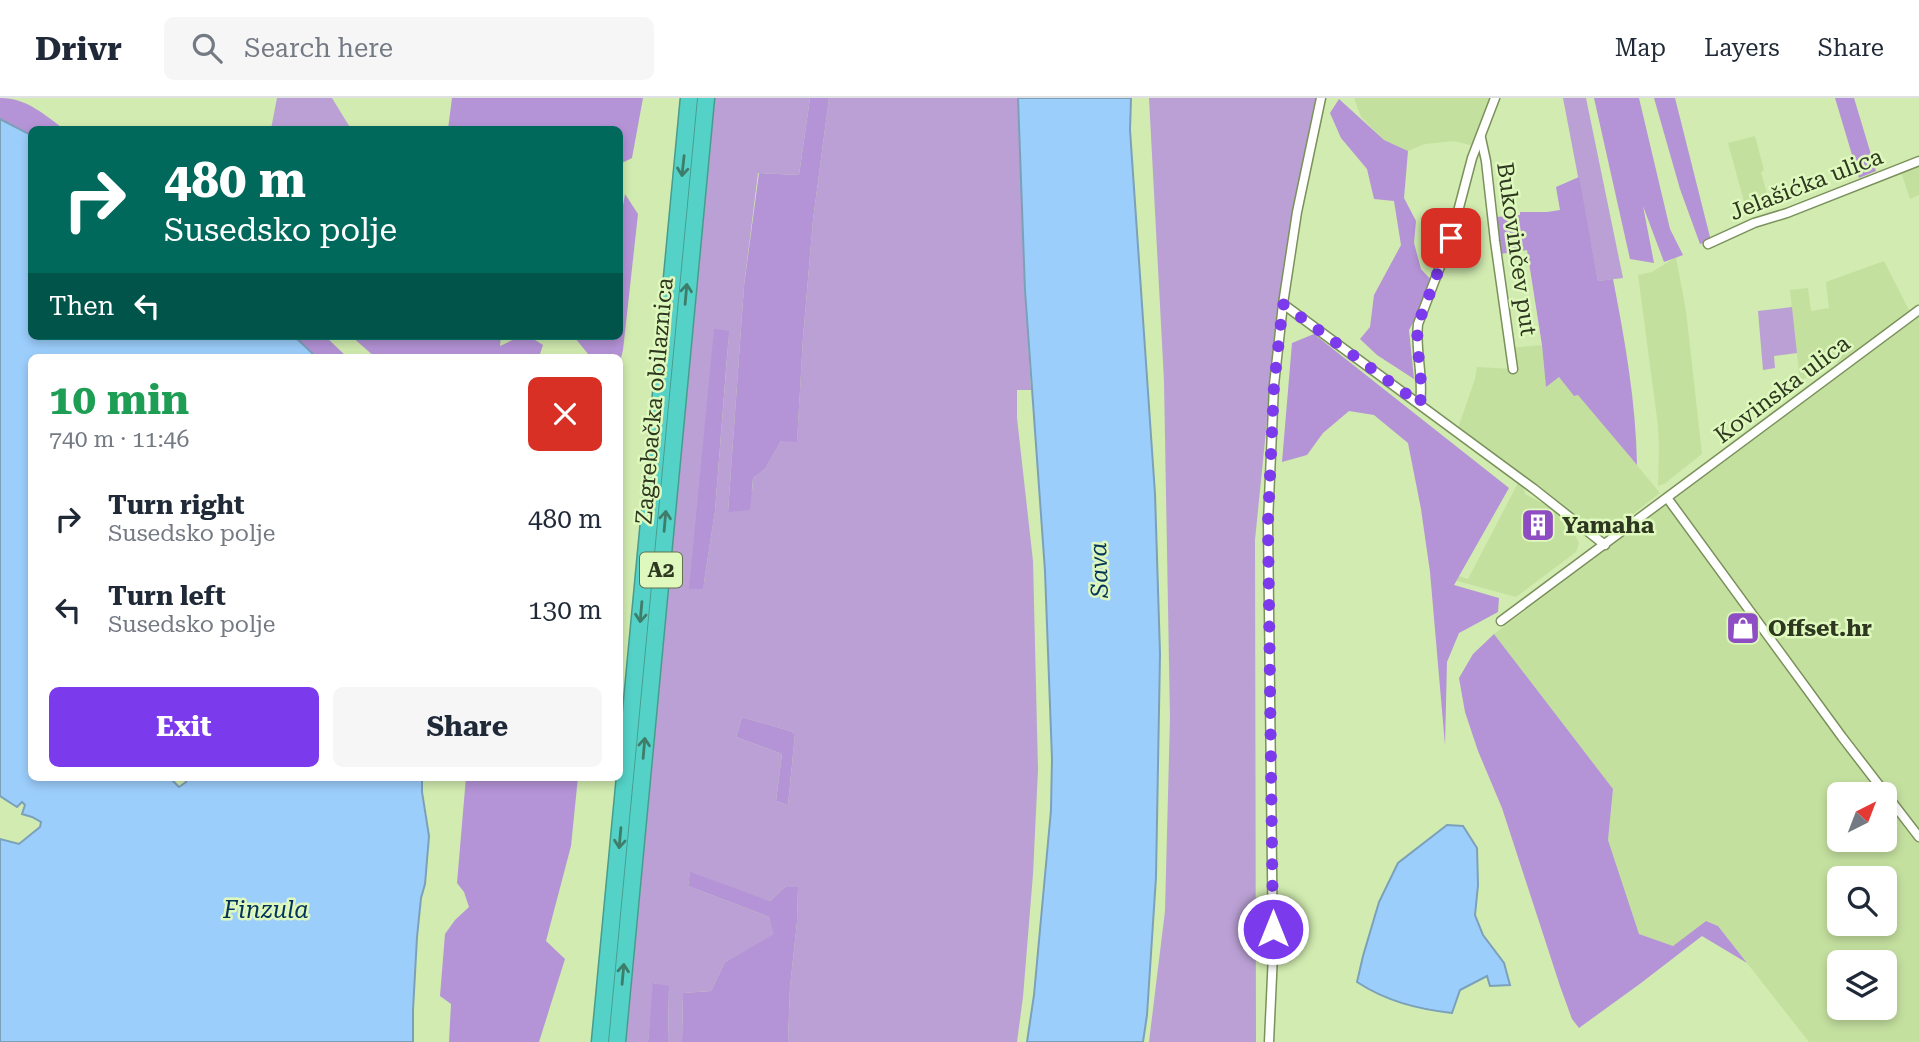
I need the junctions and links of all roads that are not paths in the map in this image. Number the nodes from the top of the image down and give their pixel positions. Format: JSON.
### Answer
{"nodes":[{"id":1,"x":690,"y":98,"type":"edge"},
{"id":2,"x":706,"y":98,"type":"edge"},
{"id":3,"x":1321,"y":98,"type":"edge"},
{"id":4,"x":1495,"y":98,"type":"edge"},
{"id":5,"x":1480,"y":135,"type":"junction"},
{"id":6,"x":1919,"y":161,"type":"edge"},
{"id":7,"x":1708,"y":244,"type":"dead end"},
{"id":8,"x":1283,"y":304,"type":"junction"},
{"id":9,"x":1919,"y":310,"type":"edge"},
{"id":10,"x":1513,"y":369,"type":"dead end"},
{"id":11,"x":1420,"y":404,"type":"junction"},
{"id":12,"x":1668,"y":499,"type":"junction"},
{"id":13,"x":1605,"y":545,"type":"junction"},
{"id":14,"x":1501,"y":621,"type":"dead end"},
{"id":15,"x":1919,"y":837,"type":"edge"},
{"id":16,"x":600,"y":1042,"type":"edge"},
{"id":17,"x":617,"y":1042,"type":"edge"},
{"id":18,"x":1269,"y":1042,"type":"edge"}],
"edges":[{"from":1,"to":16,"type":"highway","name":"Zagrebačka obilaznica","number":"A2","one_way":true},
{"from":17,"to":2,"type":"highway","name":"Zagrebačka obilaznica","number":"A2","one_way":true},
{"from":3,"to":8,"type":"street"},
{"from":4,"to":5,"type":"street"},
{"from":5,"to":10,"type":"street","name":"Bukovinčev put"},
{"from":5,"to":11,"type":"street"},
{"from":6,"to":7,"type":"street","name":"Jelašićka ulica"},
{"from":8,"to":11,"type":"street"},
{"from":8,"to":18,"type":"street"},
{"from":9,"to":12,"type":"street","name":"Kovinska ulica"},
{"from":11,"to":13,"type":"street"},
{"from":12,"to":13,"type":"street","name":"Kovinska ulica"},
{"from":12,"to":15,"type":"street"},
{"from":13,"to":14,"type":"street","name":"Kovinska ulica"}]}
